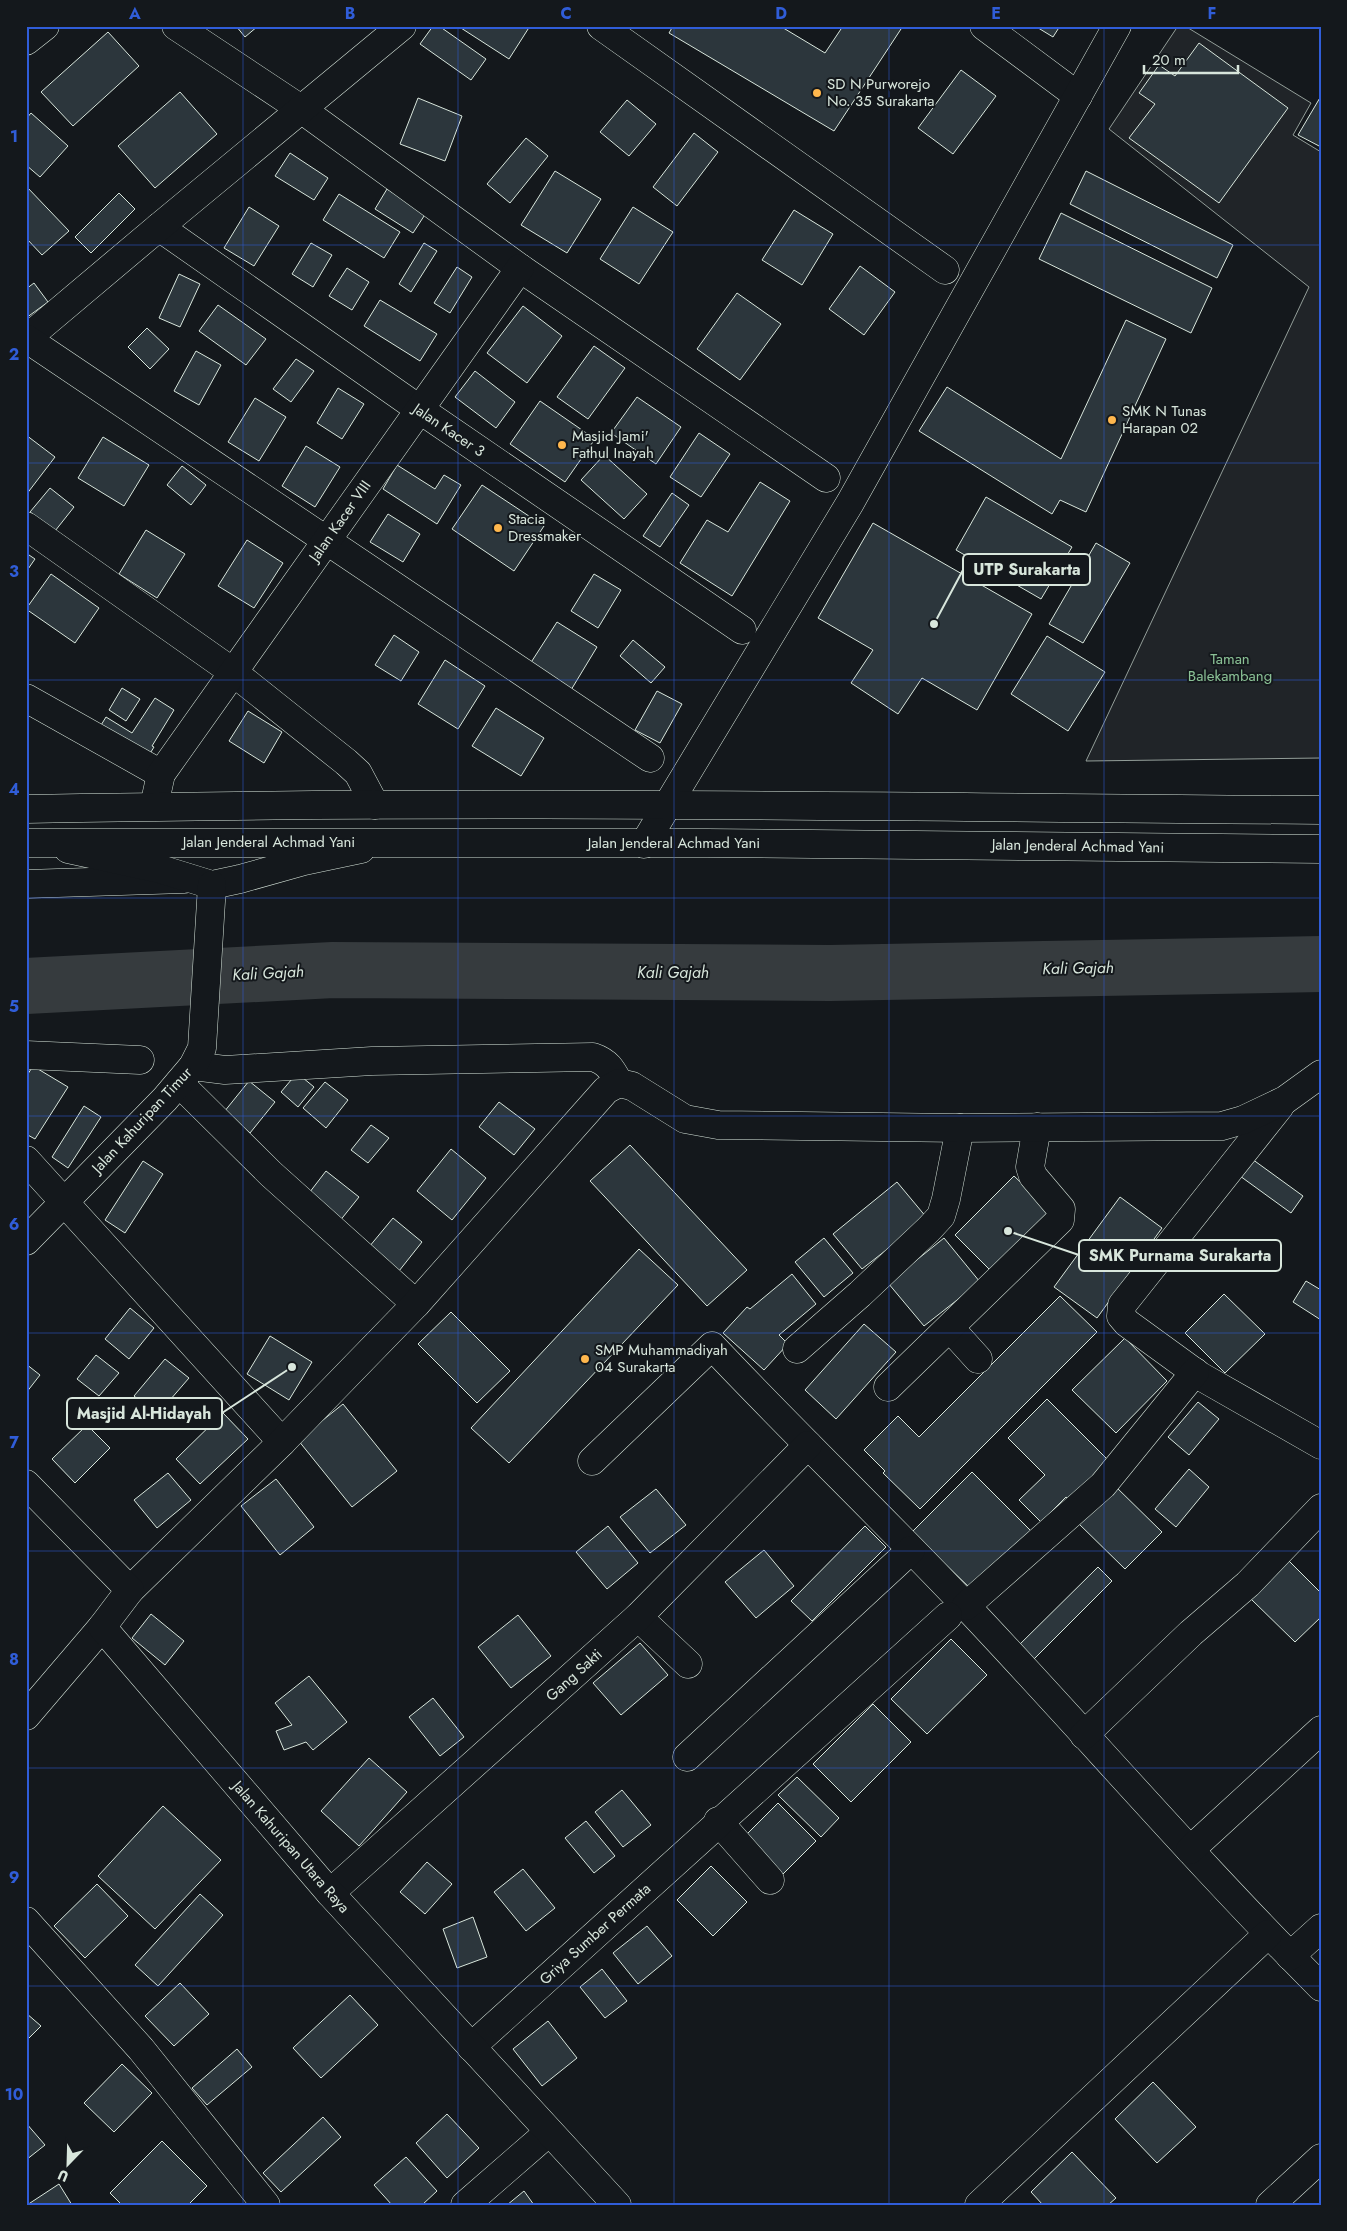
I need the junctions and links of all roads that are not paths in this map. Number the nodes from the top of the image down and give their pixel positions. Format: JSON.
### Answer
{"nodes":[{"id":1,"x":45,"y":26,"type":"edge"},
{"id":2,"x":176,"y":26,"type":"edge"},
{"id":3,"x":402,"y":26,"type":"edge"},
{"id":4,"x":601,"y":26,"type":"edge"},
{"id":5,"x":984,"y":26,"type":"edge"},
{"id":6,"x":1117,"y":26,"type":"edge"},
{"id":7,"x":26,"y":41,"type":"edge"},
{"id":8,"x":1078,"y":96,"type":"junction"},
{"id":9,"x":301,"y":109,"type":"junction"},
{"id":10,"x":159,"y":227,"type":"junction"},
{"id":11,"x":520,"y":268,"type":"junction"},
{"id":12,"x":946,"y":270,"type":"dead end"},
{"id":13,"x":26,"y":339,"type":"edge"},
{"id":14,"x":419,"y":409,"type":"junction"},
{"id":15,"x":826,"y":478,"type":"dead end"},
{"id":16,"x":26,"y":526,"type":"edge"},
{"id":17,"x":326,"y":540,"type":"junction"},
{"id":18,"x":742,"y":630,"type":"dead end"},
{"id":19,"x":233,"y":672,"type":"junction"},
{"id":20,"x":26,"y":698,"type":"edge"},
{"id":21,"x":650,"y":758,"type":"dead end"},
{"id":22,"x":161,"y":774,"type":"junction"},
{"id":23,"x":667,"y":805,"type":"junction"},
{"id":24,"x":154,"y":806,"type":"junction"},
{"id":25,"x":375,"y":806,"type":"junction"},
{"id":26,"x":26,"y":809,"type":"edge"},
{"id":27,"x":1321,"y":810,"type":"edge"},
{"id":28,"x":397,"y":842,"type":"junction"},
{"id":29,"x":32,"y":843,"type":"edge"},
{"id":30,"x":644,"y":844,"type":"junction"},
{"id":31,"x":1321,"y":849,"type":"edge"},
{"id":32,"x":185,"y":879,"type":"junction"},
{"id":33,"x":26,"y":884,"type":"edge"},
{"id":34,"x":212,"y":885,"type":"junction"},
{"id":35,"x":26,"y":1055,"type":"edge"},
{"id":36,"x":140,"y":1060,"type":"dead end"},
{"id":37,"x":191,"y":1066,"type":"junction"},
{"id":38,"x":1321,"y":1074,"type":"edge"},
{"id":39,"x":619,"y":1083,"type":"junction"},
{"id":40,"x":1285,"y":1100,"type":"junction"},
{"id":41,"x":960,"y":1128,"type":"junction"},
{"id":42,"x":1037,"y":1128,"type":"junction"},
{"id":43,"x":26,"y":1160,"type":"edge"},
{"id":44,"x":64,"y":1201,"type":"junction"},
{"id":45,"x":26,"y":1240,"type":"edge"},
{"id":46,"x":416,"y":1304,"type":"junction"},
{"id":47,"x":950,"y":1328,"type":"junction"},
{"id":48,"x":797,"y":1349,"type":"dead end"},
{"id":49,"x":978,"y":1359,"type":"dead end"},
{"id":50,"x":1194,"y":1372,"type":"junction"},
{"id":51,"x":888,"y":1387,"type":"dead end"},
{"id":52,"x":282,"y":1442,"type":"junction"},
{"id":53,"x":808,"y":1445,"type":"junction"},
{"id":54,"x":1321,"y":1445,"type":"edge"},
{"id":55,"x":592,"y":1461,"type":"dead end"},
{"id":56,"x":26,"y":1484,"type":"edge"},
{"id":57,"x":1321,"y":1508,"type":"edge"},
{"id":58,"x":911,"y":1550,"type":"junction"},
{"id":59,"x":130,"y":1590,"type":"junction"},
{"id":60,"x":957,"y":1611,"type":"junction"},
{"id":61,"x":638,"y":1617,"type":"junction"},
{"id":62,"x":102,"y":1627,"type":"junction"},
{"id":63,"x":688,"y":1664,"type":"dead end"},
{"id":64,"x":26,"y":1716,"type":"edge"},
{"id":65,"x":1321,"y":1730,"type":"edge"},
{"id":66,"x":1084,"y":1735,"type":"junction"},
{"id":67,"x":687,"y":1757,"type":"dead end"},
{"id":68,"x":718,"y":1821,"type":"junction"},
{"id":69,"x":1190,"y":1850,"type":"junction"},
{"id":70,"x":770,"y":1880,"type":"dead end"},
{"id":71,"x":330,"y":1893,"type":"junction"},
{"id":72,"x":26,"y":1921,"type":"edge"},
{"id":73,"x":1321,"y":1928,"type":"edge"},
{"id":74,"x":1268,"y":1934,"type":"junction"},
{"id":75,"x":1290,"y":1956,"type":"junction"},
{"id":76,"x":1321,"y":1987,"type":"edge"},
{"id":77,"x":471,"y":2047,"type":"junction"},
{"id":78,"x":549,"y":2132,"type":"junction"},
{"id":79,"x":1321,"y":2158,"type":"edge"},
{"id":80,"x":266,"y":2205,"type":"edge"},
{"id":81,"x":466,"y":2205,"type":"edge"},
{"id":82,"x":616,"y":2205,"type":"edge"},
{"id":83,"x":979,"y":2205,"type":"edge"},
{"id":84,"x":1270,"y":2205,"type":"edge"}],
"edges":[{"from":1,"to":7,"type":"street"},
{"from":2,"to":9,"type":"street"},
{"from":3,"to":9,"type":"street"},
{"from":4,"to":12,"type":"street"},
{"from":5,"to":8,"type":"street"},
{"from":6,"to":8,"type":"street"},
{"from":8,"to":23,"type":"street"},
{"from":9,"to":10,"type":"street"},
{"from":9,"to":11,"type":"street"},
{"from":10,"to":13,"type":"street"},
{"from":10,"to":14,"type":"street","name":"Jalan Kacer 3"},
{"from":11,"to":14,"type":"street","name":"Jalan Kacer VIII"},
{"from":11,"to":15,"type":"street"},
{"from":13,"to":17,"type":"street"},
{"from":14,"to":17,"type":"street","name":"Jalan Kacer VIII"},
{"from":14,"to":18,"type":"street","name":"Jalan Kacer 3"},
{"from":16,"to":19,"type":"street"},
{"from":17,"to":19,"type":"street","name":"Jalan Kacer VIII"},
{"from":17,"to":21,"type":"street"},
{"from":19,"to":22,"type":"street","name":"Jalan Kacer VIII"},
{"from":19,"to":25,"type":"street"},
{"from":20,"to":22,"type":"street"},
{"from":22,"to":24,"type":"street"},
{"from":23,"to":25,"type":"street"},
{"from":23,"to":27,"type":"street"},
{"from":23,"to":30,"type":"street"},
{"from":24,"to":25,"type":"street"},
{"from":24,"to":26,"type":"street"},
{"from":28,"to":29,"type":"street","name":"Jalan Jenderal Achmad Yani"},
{"from":28,"to":30,"type":"street","name":"Jalan Jenderal Achmad Yani"},
{"from":28,"to":34,"type":"street"},
{"from":29,"to":32,"type":"street"},
{"from":30,"to":31,"type":"street","name":"Jalan Jenderal Achmad Yani"},
{"from":32,"to":33,"type":"street"},
{"from":32,"to":34,"type":"street"},
{"from":34,"to":37,"type":"street"},
{"from":35,"to":36,"type":"street"},
{"from":37,"to":39,"type":"street"},
{"from":37,"to":44,"type":"street","name":"Jalan Kahuripan Timur"},
{"from":37,"to":46,"type":"street"},
{"from":38,"to":40,"type":"street"},
{"from":39,"to":41,"type":"street"},
{"from":39,"to":46,"type":"street"},
{"from":40,"to":42,"type":"street"},
{"from":40,"to":50,"type":"street"},
{"from":41,"to":42,"type":"street"},
{"from":41,"to":48,"type":"street"},
{"from":42,"to":47,"type":"street"},
{"from":43,"to":44,"type":"street"},
{"from":44,"to":45,"type":"street","name":"Jalan Kahuripan Timur"},
{"from":44,"to":52,"type":"street"},
{"from":46,"to":52,"type":"street"},
{"from":47,"to":49,"type":"street"},
{"from":47,"to":51,"type":"street"},
{"from":50,"to":54,"type":"street"},
{"from":50,"to":60,"type":"street","name":"Griya Sumber Permata"},
{"from":52,"to":59,"type":"street"},
{"from":53,"to":55,"type":"street"},
{"from":53,"to":58,"type":"street"},
{"from":53,"to":61,"type":"street","name":"Gang Sakti"},
{"from":56,"to":59,"type":"street"},
{"from":57,"to":66,"type":"street"},
{"from":58,"to":60,"type":"street"},
{"from":58,"to":67,"type":"street"},
{"from":59,"to":62,"type":"street"},
{"from":60,"to":66,"type":"street"},
{"from":60,"to":68,"type":"street","name":"Griya Sumber Permata"},
{"from":61,"to":63,"type":"street"},
{"from":61,"to":71,"type":"street","name":"Gang Sakti"},
{"from":62,"to":64,"type":"street"},
{"from":62,"to":71,"type":"street","name":"Jalan Kahuripan Utara Raya"},
{"from":65,"to":69,"type":"street"},
{"from":66,"to":69,"type":"street"},
{"from":68,"to":70,"type":"street"},
{"from":68,"to":77,"type":"street","name":"Griya Sumber Permata"},
{"from":69,"to":74,"type":"street"},
{"from":71,"to":77,"type":"street","name":"Jalan Kahuripan Utara Raya"},
{"from":72,"to":80,"type":"street"},
{"from":73,"to":75,"type":"street"},
{"from":74,"to":75,"type":"street"},
{"from":74,"to":83,"type":"street"},
{"from":75,"to":76,"type":"street"},
{"from":77,"to":78,"type":"street","name":"Jalan Kahuripan Utara Raya"},
{"from":78,"to":81,"type":"street"},
{"from":78,"to":82,"type":"street","name":"Jalan Kahuripan Utara Raya"},
{"from":79,"to":84,"type":"street"}]}
